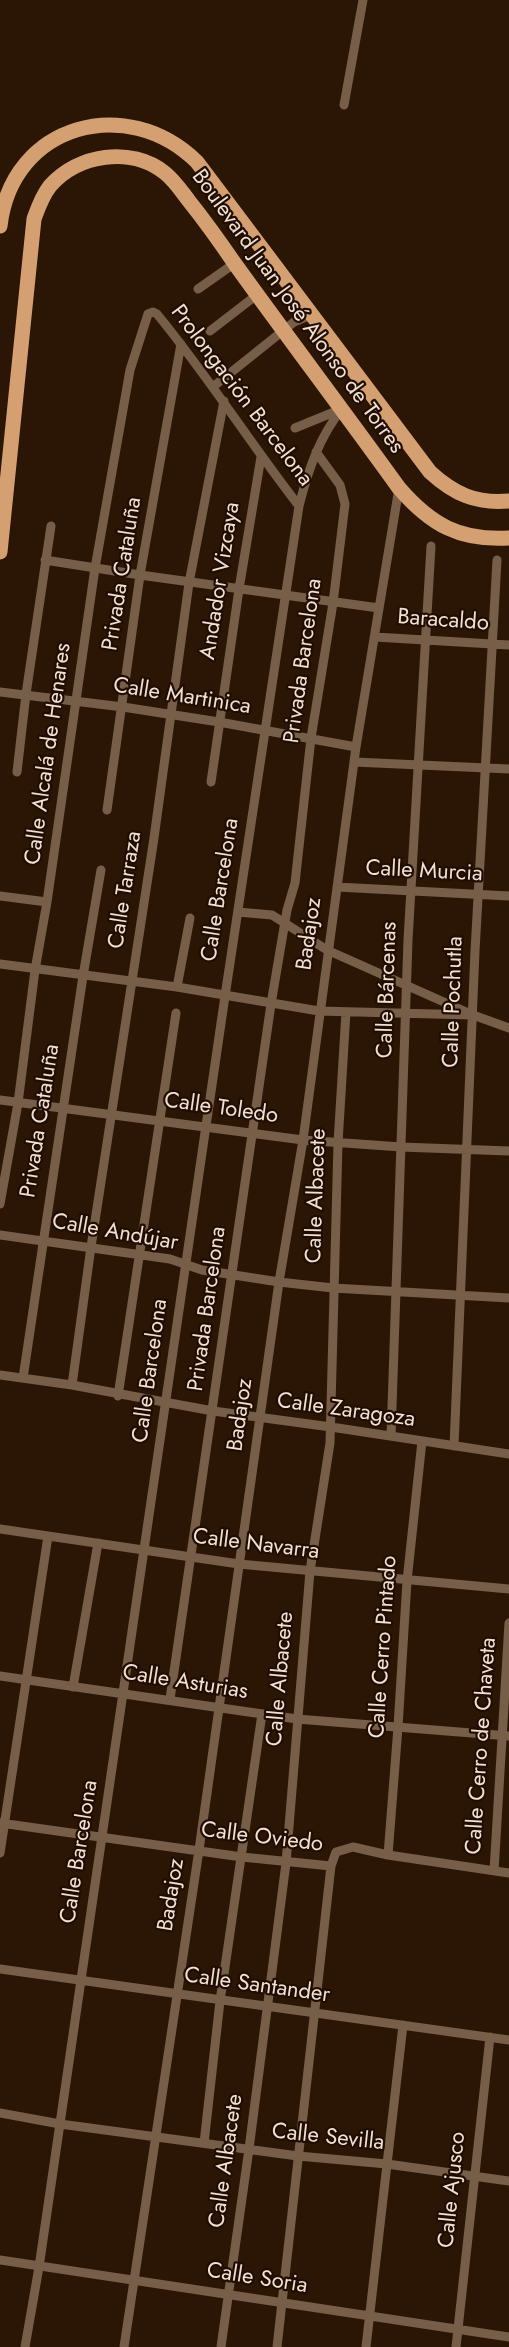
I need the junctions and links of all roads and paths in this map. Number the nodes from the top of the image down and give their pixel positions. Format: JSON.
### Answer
{"nodes":[{"id":1,"x":363,"y":0,"type":"edge"},
{"id":2,"x":344,"y":105,"type":"dead end"},
{"id":3,"x":0,"y":226,"type":"edge"},
{"id":4,"x":235,"y":263,"type":"junction"},
{"id":5,"x":198,"y":289,"type":"dead end"},
{"id":6,"x":258,"y":294,"type":"junction"},
{"id":7,"x":150,"y":313,"type":"joint"},
{"id":8,"x":313,"y":314,"type":"junction"},
{"id":9,"x":210,"y":331,"type":"dead end"},
{"id":10,"x":284,"y":331,"type":"junction"},
{"id":11,"x":181,"y":344,"type":"junction"},
{"id":12,"x":214,"y":386,"type":"junction"},
{"id":13,"x":224,"y":401,"type":"junction"},
{"id":14,"x":342,"y":409,"type":"junction"},
{"id":15,"x":295,"y":428,"type":"dead end"},
{"id":16,"x":316,"y":452,"type":"junction"},
{"id":17,"x":261,"y":457,"type":"junction"},
{"id":18,"x":399,"y":488,"type":"junction"},
{"id":19,"x":509,"y":501,"type":"edge"},
{"id":20,"x":299,"y":506,"type":"junction"},
{"id":21,"x":51,"y":526,"type":"dead end"},
{"id":22,"x":509,"y":538,"type":"edge"},
{"id":23,"x":431,"y":546,"type":"dead end"},
{"id":24,"x":0,"y":552,"type":"edge"},
{"id":25,"x":45,"y":560,"type":"junction"},
{"id":26,"x":497,"y":560,"type":"dead end"},
{"id":27,"x":95,"y":568,"type":"junction"},
{"id":28,"x":140,"y":575,"type":"junction"},
{"id":29,"x":189,"y":583,"type":"junction"},
{"id":30,"x":238,"y":590,"type":"junction"},
{"id":31,"x":286,"y":596,"type":"junction"},
{"id":32,"x":333,"y":603,"type":"junction"},
{"id":33,"x":379,"y":608,"type":"junction"},
{"id":34,"x":375,"y":636,"type":"junction"},
{"id":35,"x":427,"y":641,"type":"junction"},
{"id":36,"x":493,"y":644,"type":"junction"},
{"id":37,"x":509,"y":645,"type":"edge"},
{"id":38,"x":0,"y":692,"type":"edge"},
{"id":39,"x":26,"y":694,"type":"junction"},
{"id":40,"x":76,"y":701,"type":"junction"},
{"id":41,"x":123,"y":707,"type":"junction"},
{"id":42,"x":171,"y":715,"type":"junction"},
{"id":43,"x":219,"y":722,"type":"junction"},
{"id":44,"x":265,"y":730,"type":"junction"},
{"id":45,"x":311,"y":738,"type":"junction"},
{"id":46,"x":356,"y":747,"type":"junction"},
{"id":47,"x":354,"y":762,"type":"junction"},
{"id":48,"x":418,"y":764,"type":"junction"},
{"id":49,"x":486,"y":767,"type":"junction"},
{"id":50,"x":509,"y":768,"type":"edge"},
{"id":51,"x":17,"y":772,"type":"dead end"},
{"id":52,"x":212,"y":782,"type":"dead end"},
{"id":53,"x":107,"y":810,"type":"dead end"},
{"id":54,"x":101,"y":870,"type":"dead end"},
{"id":55,"x":337,"y":887,"type":"junction"},
{"id":56,"x":412,"y":891,"type":"junction"},
{"id":57,"x":479,"y":894,"type":"junction"},
{"id":58,"x":0,"y":896,"type":"edge"},
{"id":59,"x":509,"y":896,"type":"edge"},
{"id":60,"x":47,"y":902,"type":"junction"},
{"id":61,"x":238,"y":912,"type":"junction"},
{"id":62,"x":190,"y":918,"type":"dead end"},
{"id":63,"x":285,"y":925,"type":"junction"},
{"id":64,"x":327,"y":950,"type":"junction"},
{"id":65,"x":0,"y":964,"type":"edge"},
{"id":66,"x":35,"y":970,"type":"junction"},
{"id":67,"x":83,"y":976,"type":"junction"},
{"id":68,"x":131,"y":982,"type":"junction"},
{"id":69,"x":406,"y":986,"type":"junction"},
{"id":70,"x":177,"y":987,"type":"junction"},
{"id":71,"x":225,"y":996,"type":"junction"},
{"id":72,"x":271,"y":1004,"type":"junction"},
{"id":73,"x":319,"y":1011,"type":"junction"},
{"id":74,"x":346,"y":1012,"type":"junction"},
{"id":75,"x":176,"y":1013,"type":"dead end"},
{"id":76,"x":406,"y":1014,"type":"junction"},
{"id":77,"x":473,"y":1015,"type":"junction"},
{"id":78,"x":509,"y":1028,"type":"edge"},
{"id":79,"x":0,"y":1100,"type":"edge"},
{"id":80,"x":18,"y":1103,"type":"junction"},
{"id":81,"x":64,"y":1110,"type":"junction"},
{"id":82,"x":112,"y":1115,"type":"junction"},
{"id":83,"x":160,"y":1120,"type":"junction"},
{"id":84,"x":207,"y":1126,"type":"junction"},
{"id":85,"x":254,"y":1133,"type":"junction"},
{"id":86,"x":303,"y":1140,"type":"junction"},
{"id":87,"x":338,"y":1143,"type":"junction"},
{"id":88,"x":401,"y":1147,"type":"junction"},
{"id":89,"x":468,"y":1150,"type":"junction"},
{"id":90,"x":509,"y":1151,"type":"edge"},
{"id":91,"x":0,"y":1204,"type":"edge"},
{"id":92,"x":0,"y":1235,"type":"edge"},
{"id":93,"x":43,"y":1240,"type":"junction"},
{"id":94,"x":91,"y":1247,"type":"junction"},
{"id":95,"x":139,"y":1254,"type":"junction"},
{"id":96,"x":186,"y":1265,"type":"junction"},
{"id":97,"x":232,"y":1276,"type":"junction"},
{"id":98,"x":279,"y":1282,"type":"junction"},
{"id":99,"x":333,"y":1288,"type":"junction"},
{"id":100,"x":396,"y":1292,"type":"junction"},
{"id":101,"x":461,"y":1296,"type":"junction"},
{"id":102,"x":509,"y":1298,"type":"edge"},
{"id":103,"x":0,"y":1375,"type":"edge"},
{"id":104,"x":22,"y":1378,"type":"junction"},
{"id":105,"x":72,"y":1385,"type":"junction"},
{"id":106,"x":118,"y":1395,"type":"junction"},
{"id":107,"x":166,"y":1404,"type":"junction"},
{"id":108,"x":213,"y":1412,"type":"junction"},
{"id":109,"x":261,"y":1418,"type":"junction"},
{"id":110,"x":331,"y":1427,"type":"junction"},
{"id":111,"x":390,"y":1436,"type":"junction"},
{"id":112,"x":422,"y":1441,"type":"junction"},
{"id":113,"x":453,"y":1446,"type":"junction"},
{"id":114,"x":509,"y":1454,"type":"edge"},
{"id":115,"x":0,"y":1529,"type":"edge"},
{"id":116,"x":48,"y":1536,"type":"junction"},
{"id":117,"x":98,"y":1543,"type":"junction"},
{"id":118,"x":144,"y":1551,"type":"junction"},
{"id":119,"x":192,"y":1557,"type":"junction"},
{"id":120,"x":239,"y":1564,"type":"junction"},
{"id":121,"x":310,"y":1571,"type":"junction"},
{"id":122,"x":407,"y":1581,"type":"junction"},
{"id":123,"x":509,"y":1590,"type":"edge"},
{"id":124,"x":509,"y":1623,"type":"edge"},
{"id":125,"x":0,"y":1676,"type":"edge"},
{"id":126,"x":26,"y":1679,"type":"junction"},
{"id":127,"x":73,"y":1687,"type":"junction"},
{"id":128,"x":123,"y":1693,"type":"junction"},
{"id":129,"x":170,"y":1699,"type":"junction"},
{"id":130,"x":218,"y":1707,"type":"junction"},
{"id":131,"x":262,"y":1714,"type":"junction"},
{"id":132,"x":297,"y":1719,"type":"junction"},
{"id":133,"x":398,"y":1727,"type":"junction"},
{"id":134,"x":506,"y":1736,"type":"edge"},
{"id":135,"x":2,"y":1823,"type":"edge"},
{"id":136,"x":103,"y":1838,"type":"junction"},
{"id":137,"x":199,"y":1850,"type":"junction"},
{"id":138,"x":0,"y":1853,"type":"edge"},
{"id":139,"x":388,"y":1855,"type":"junction"},
{"id":140,"x":242,"y":1857,"type":"junction"},
{"id":141,"x":286,"y":1863,"type":"junction"},
{"id":142,"x":331,"y":1866,"type":"junction"},
{"id":143,"x":494,"y":1871,"type":"junction"},
{"id":144,"x":509,"y":1873,"type":"edge"},
{"id":145,"x":0,"y":1969,"type":"edge"},
{"id":146,"x":80,"y":1980,"type":"junction"},
{"id":147,"x":176,"y":1995,"type":"junction"},
{"id":148,"x":220,"y":2001,"type":"junction"},
{"id":149,"x":266,"y":2007,"type":"junction"},
{"id":150,"x":316,"y":2013,"type":"junction"},
{"id":151,"x":403,"y":2025,"type":"junction"},
{"id":152,"x":490,"y":2037,"type":"junction"},
{"id":153,"x":509,"y":2040,"type":"edge"},
{"id":154,"x":0,"y":2113,"type":"edge"},
{"id":155,"x":60,"y":2124,"type":"junction"},
{"id":156,"x":156,"y":2136,"type":"junction"},
{"id":157,"x":204,"y":2143,"type":"junction"},
{"id":158,"x":249,"y":2149,"type":"junction"},
{"id":159,"x":298,"y":2156,"type":"junction"},
{"id":160,"x":387,"y":2164,"type":"junction"},
{"id":161,"x":474,"y":2176,"type":"junction"},
{"id":162,"x":509,"y":2181,"type":"edge"},
{"id":163,"x":0,"y":2260,"type":"edge"},
{"id":164,"x":39,"y":2267,"type":"junction"},
{"id":165,"x":134,"y":2281,"type":"junction"},
{"id":166,"x":228,"y":2294,"type":"junction"},
{"id":167,"x":282,"y":2302,"type":"junction"},
{"id":168,"x":370,"y":2316,"type":"junction"},
{"id":169,"x":458,"y":2328,"type":"junction"},
{"id":170,"x":509,"y":2337,"type":"edge"},
{"id":171,"x":25,"y":2347,"type":"edge"},
{"id":172,"x":124,"y":2347,"type":"edge"},
{"id":173,"x":221,"y":2347,"type":"edge"},
{"id":174,"x":278,"y":2347,"type":"edge"},
{"id":175,"x":366,"y":2347,"type":"edge"},
{"id":176,"x":456,"y":2347,"type":"edge"}],
"edges":[{"from":1,"to":2,"type":"street"},
{"from":3,"to":8,"type":"main road","name":"Boulevard Juan José Alonso de Torres"},
{"from":4,"to":5,"type":"street"},
{"from":4,"to":6,"type":"main road","name":"Boulevard Juan José Alonso de Torres"},
{"from":4,"to":24,"type":"main road","name":"Boulevard Juan José Alonso de Torres"},
{"from":6,"to":9,"type":"street"},
{"from":6,"to":10,"type":"main road","name":"Boulevard Juan José Alonso de Torres"},
{"from":7,"to":11,"type":"street","name":"Prolongación Barcelona"},
{"from":7,"to":27,"type":"street","name":"Calle Alcalá de Henares"},
{"from":8,"to":10,"type":"street"},
{"from":8,"to":19,"type":"main road","name":"Boulevard Juan José Alonso de Torres"},
{"from":10,"to":12,"type":"street"},
{"from":10,"to":14,"type":"main road","name":"Boulevard Juan José Alonso de Torres"},
{"from":11,"to":12,"type":"street","name":"Prolongación Barcelona"},
{"from":11,"to":28,"type":"street","name":"Privada Cataluña"},
{"from":12,"to":13,"type":"street","name":"Prolongación Barcelona"},
{"from":13,"to":17,"type":"street","name":"Prolongación Barcelona"},
{"from":13,"to":29,"type":"street","name":"Calle Tarraza"},
{"from":14,"to":15,"type":"street"},
{"from":14,"to":16,"type":"street","name":"Calle Barcelona"},
{"from":14,"to":18,"type":"main road","name":"Boulevard Juan José Alonso de Torres"},
{"from":16,"to":20,"type":"street","name":"Calle Barcelona"},
{"from":16,"to":32,"type":"street","name":"Privada Barcelona"},
{"from":17,"to":20,"type":"street","name":"Prolongación Barcelona"},
{"from":17,"to":30,"type":"street","name":"Andador Vizcaya"},
{"from":18,"to":22,"type":"main road","name":"Boulevard Juan José Alonso de Torres"},
{"from":18,"to":33,"type":"street","name":"Badajoz"},
{"from":20,"to":31,"type":"street","name":"Calle Barcelona"},
{"from":21,"to":25,"type":"street"},
{"from":23,"to":35,"type":"street","name":"Calle Bárcenas"},
{"from":25,"to":27,"type":"street"},
{"from":25,"to":39,"type":"street"},
{"from":26,"to":36,"type":"street","name":"Calle Pochutla"},
{"from":27,"to":28,"type":"street"},
{"from":27,"to":40,"type":"street","name":"Calle Alcalá de Henares"},
{"from":28,"to":29,"type":"street"},
{"from":28,"to":41,"type":"street","name":"Privada Cataluña"},
{"from":29,"to":30,"type":"street"},
{"from":29,"to":42,"type":"street","name":"Calle Tarraza"},
{"from":30,"to":31,"type":"street"},
{"from":30,"to":43,"type":"street","name":"Andador Vizcaya"},
{"from":31,"to":32,"type":"street"},
{"from":31,"to":44,"type":"street","name":"Calle Barcelona"},
{"from":32,"to":33,"type":"street"},
{"from":32,"to":45,"type":"street","name":"Privada Barcelona"},
{"from":33,"to":34,"type":"street","name":"Badajoz"},
{"from":34,"to":35,"type":"street","name":"Baracaldo"},
{"from":34,"to":46,"type":"street","name":"Badajoz"},
{"from":35,"to":36,"type":"street","name":"Baracaldo"},
{"from":35,"to":48,"type":"street","name":"Calle Bárcenas"},
{"from":36,"to":37,"type":"street","name":"Baracaldo"},
{"from":36,"to":49,"type":"street","name":"Calle Pochutla"},
{"from":38,"to":39,"type":"street","name":"Calle Martinica"},
{"from":39,"to":40,"type":"street","name":"Calle Martinica"},
{"from":39,"to":51,"type":"street"},
{"from":40,"to":41,"type":"street","name":"Calle Martinica"},
{"from":40,"to":60,"type":"street","name":"Calle Alcalá de Henares"},
{"from":41,"to":42,"type":"street","name":"Calle Martinica"},
{"from":41,"to":53,"type":"street","name":"Privada Cataluña"},
{"from":42,"to":43,"type":"street","name":"Calle Martinica"},
{"from":42,"to":68,"type":"street","name":"Calle Tarraza"},
{"from":43,"to":44,"type":"street","name":"Calle Martinica"},
{"from":43,"to":52,"type":"street","name":"Andador Vizcaya"},
{"from":44,"to":45,"type":"street","name":"Calle Martinica"},
{"from":44,"to":61,"type":"street","name":"Calle Barcelona"},
{"from":45,"to":46,"type":"street","name":"Calle Martinica"},
{"from":45,"to":63,"type":"street","name":"Privada Barcelona"},
{"from":46,"to":47,"type":"street","name":"Badajoz"},
{"from":47,"to":48,"type":"street"},
{"from":47,"to":55,"type":"street","name":"Badajoz"},
{"from":48,"to":49,"type":"street"},
{"from":48,"to":56,"type":"street","name":"Calle Bárcenas"},
{"from":49,"to":50,"type":"street"},
{"from":49,"to":57,"type":"street","name":"Calle Pochutla"},
{"from":54,"to":67,"type":"street","name":"Privada Cataluña"},
{"from":55,"to":56,"type":"street","name":"Calle Murcia"},
{"from":55,"to":64,"type":"street","name":"Badajoz"},
{"from":56,"to":57,"type":"street","name":"Calle Murcia"},
{"from":56,"to":69,"type":"street","name":"Calle Bárcenas"},
{"from":57,"to":59,"type":"street","name":"Calle Murcia"},
{"from":57,"to":77,"type":"street","name":"Calle Pochutla"},
{"from":58,"to":60,"type":"street"},
{"from":60,"to":66,"type":"street","name":"Calle Alcalá de Henares"},
{"from":61,"to":63,"type":"street"},
{"from":61,"to":71,"type":"street","name":"Calle Barcelona"},
{"from":62,"to":70,"type":"street"},
{"from":63,"to":64,"type":"street"},
{"from":63,"to":72,"type":"street","name":"Privada Barcelona"},
{"from":64,"to":69,"type":"street"},
{"from":64,"to":73,"type":"street","name":"Badajoz"},
{"from":65,"to":66,"type":"street"},
{"from":66,"to":67,"type":"street"},
{"from":66,"to":80,"type":"street","name":"Calle Alcalá de Henares"},
{"from":67,"to":68,"type":"street"},
{"from":67,"to":81,"type":"street","name":"Privada Cataluña"},
{"from":68,"to":70,"type":"street"},
{"from":68,"to":82,"type":"street","name":"Calle Tarraza"},
{"from":69,"to":76,"type":"street","name":"Calle Bárcenas"},
{"from":69,"to":77,"type":"street"},
{"from":70,"to":71,"type":"street"},
{"from":71,"to":72,"type":"street"},
{"from":71,"to":84,"type":"street","name":"Calle Barcelona"},
{"from":72,"to":73,"type":"street"},
{"from":72,"to":85,"type":"street","name":"Privada Barcelona"},
{"from":73,"to":74,"type":"street"},
{"from":73,"to":86,"type":"street","name":"Badajoz"},
{"from":74,"to":76,"type":"street"},
{"from":74,"to":87,"type":"street","name":"Calle Albacete"},
{"from":75,"to":83,"type":"street"},
{"from":76,"to":77,"type":"street"},
{"from":76,"to":88,"type":"street","name":"Calle Bárcenas"},
{"from":77,"to":78,"type":"street"},
{"from":77,"to":89,"type":"street","name":"Calle Pochutla"},
{"from":79,"to":80,"type":"street","name":"Calle Toledo"},
{"from":80,"to":81,"type":"street","name":"Calle Toledo"},
{"from":80,"to":91,"type":"street","name":"Calle Alcalá de Henares"},
{"from":81,"to":82,"type":"street","name":"Calle Toledo"},
{"from":81,"to":93,"type":"street","name":"Privada Cataluña"},
{"from":82,"to":83,"type":"street","name":"Calle Toledo"},
{"from":82,"to":94,"type":"street","name":"Calle Tarraza"},
{"from":83,"to":84,"type":"street","name":"Calle Toledo"},
{"from":83,"to":95,"type":"street"},
{"from":84,"to":85,"type":"street","name":"Calle Toledo"},
{"from":84,"to":96,"type":"street","name":"Calle Barcelona"},
{"from":85,"to":86,"type":"street","name":"Calle Toledo"},
{"from":85,"to":97,"type":"street","name":"Privada Barcelona"},
{"from":86,"to":87,"type":"street","name":"Calle Toledo"},
{"from":86,"to":98,"type":"street","name":"Badajoz"},
{"from":87,"to":88,"type":"street","name":"Calle Toledo"},
{"from":87,"to":99,"type":"street","name":"Calle Albacete"},
{"from":88,"to":89,"type":"street","name":"Calle Toledo"},
{"from":88,"to":100,"type":"street","name":"Calle Bárcenas"},
{"from":89,"to":90,"type":"street","name":"Calle Toledo"},
{"from":89,"to":101,"type":"street","name":"Calle Pochutla"},
{"from":92,"to":93,"type":"street","name":"Calle Andújar"},
{"from":93,"to":94,"type":"street","name":"Calle Andújar"},
{"from":93,"to":104,"type":"street","name":"Privada Cataluña"},
{"from":94,"to":95,"type":"street","name":"Calle Andújar"},
{"from":94,"to":105,"type":"street","name":"Calle Tarraza"},
{"from":95,"to":96,"type":"street","name":"Calle Andújar"},
{"from":95,"to":106,"type":"street"},
{"from":96,"to":97,"type":"street","name":"Calle Andújar"},
{"from":96,"to":107,"type":"street","name":"Calle Barcelona"},
{"from":97,"to":98,"type":"street","name":"Calle Andújar"},
{"from":97,"to":108,"type":"street","name":"Privada Barcelona"},
{"from":98,"to":99,"type":"street","name":"Calle Andújar"},
{"from":98,"to":109,"type":"street","name":"Badajoz"},
{"from":99,"to":100,"type":"street","name":"Calle Andújar"},
{"from":99,"to":110,"type":"street","name":"Calle Albacete"},
{"from":100,"to":101,"type":"street","name":"Calle Andújar"},
{"from":100,"to":111,"type":"street","name":"Calle Bárcenas"},
{"from":101,"to":102,"type":"street","name":"Calle Andújar"},
{"from":101,"to":113,"type":"street","name":"Calle Pochutla"},
{"from":103,"to":104,"type":"street","name":"Calle Zaragoza"},
{"from":104,"to":105,"type":"street","name":"Calle Zaragoza"},
{"from":105,"to":106,"type":"street","name":"Calle Zaragoza"},
{"from":106,"to":107,"type":"street","name":"Calle Zaragoza"},
{"from":107,"to":108,"type":"street","name":"Calle Zaragoza"},
{"from":107,"to":118,"type":"street","name":"Calle Barcelona"},
{"from":108,"to":109,"type":"street","name":"Calle Zaragoza"},
{"from":108,"to":119,"type":"street","name":"Privada Barcelona"},
{"from":109,"to":110,"type":"street","name":"Calle Zaragoza"},
{"from":109,"to":120,"type":"street","name":"Badajoz"},
{"from":110,"to":111,"type":"street","name":"Calle Zaragoza"},
{"from":110,"to":121,"type":"street","name":"Calle Albacete"},
{"from":111,"to":112,"type":"street","name":"Calle Zaragoza"},
{"from":112,"to":113,"type":"street","name":"Calle Zaragoza"},
{"from":112,"to":122,"type":"street","name":"Calle Cerro Pintado"},
{"from":113,"to":114,"type":"street","name":"Calle Zaragoza"},
{"from":115,"to":116,"type":"street","name":"Calle Navarra"},
{"from":116,"to":117,"type":"street","name":"Calle Navarra"},
{"from":116,"to":126,"type":"street"},
{"from":117,"to":118,"type":"street","name":"Calle Navarra"},
{"from":117,"to":127,"type":"street"},
{"from":118,"to":119,"type":"street","name":"Calle Navarra"},
{"from":118,"to":128,"type":"street","name":"Calle Barcelona"},
{"from":119,"to":120,"type":"street","name":"Calle Navarra"},
{"from":119,"to":129,"type":"street","name":"Privada Barcelona"},
{"from":120,"to":121,"type":"street","name":"Calle Navarra"},
{"from":120,"to":130,"type":"street","name":"Badajoz"},
{"from":121,"to":122,"type":"street","name":"Calle Navarra"},
{"from":121,"to":132,"type":"street","name":"Calle Albacete"},
{"from":122,"to":123,"type":"street","name":"Calle Navarra"},
{"from":122,"to":133,"type":"street","name":"Calle Cerro Pintado"},
{"from":124,"to":134,"type":"street","name":"Calle Cerro de Chaveta"},
{"from":125,"to":126,"type":"street","name":"Calle Asturias"},
{"from":126,"to":127,"type":"street","name":"Calle Asturias"},
{"from":126,"to":135,"type":"street"},
{"from":127,"to":128,"type":"street","name":"Calle Asturias"},
{"from":128,"to":129,"type":"street","name":"Calle Asturias"},
{"from":128,"to":136,"type":"street","name":"Calle Barcelona"},
{"from":129,"to":130,"type":"street","name":"Calle Asturias"},
{"from":130,"to":131,"type":"street","name":"Calle Asturias"},
{"from":130,"to":137,"type":"street","name":"Badajoz"},
{"from":131,"to":132,"type":"street","name":"Calle Asturias"},
{"from":131,"to":140,"type":"street"},
{"from":132,"to":133,"type":"street","name":"Calle Asturias"},
{"from":132,"to":141,"type":"street","name":"Calle Albacete"},
{"from":133,"to":134,"type":"street","name":"Calle Asturias"},
{"from":133,"to":139,"type":"street","name":"Calle Cerro Pintado"},
{"from":134,"to":143,"type":"street","name":"Calle Cerro de Chaveta"},
{"from":135,"to":136,"type":"street","name":"Calle Oviedo"},
{"from":135,"to":138,"type":"street"},
{"from":136,"to":137,"type":"street","name":"Calle Oviedo"},
{"from":136,"to":146,"type":"street","name":"Calle Barcelona"},
{"from":137,"to":140,"type":"street","name":"Calle Oviedo"},
{"from":137,"to":147,"type":"street","name":"Badajoz"},
{"from":139,"to":142,"type":"street","name":"Calle Oviedo"},
{"from":139,"to":143,"type":"street","name":"Calle Oviedo"},
{"from":140,"to":141,"type":"street","name":"Calle Oviedo"},
{"from":140,"to":148,"type":"street"},
{"from":141,"to":142,"type":"street","name":"Calle Oviedo"},
{"from":141,"to":149,"type":"street","name":"Calle Albacete"},
{"from":142,"to":150,"type":"street"},
{"from":143,"to":144,"type":"street","name":"Calle Oviedo"},
{"from":145,"to":146,"type":"street","name":"Calle Santander"},
{"from":146,"to":147,"type":"street","name":"Calle Santander"},
{"from":146,"to":155,"type":"street","name":"Calle Barcelona"},
{"from":147,"to":148,"type":"street","name":"Calle Santander"},
{"from":147,"to":156,"type":"street","name":"Badajoz"},
{"from":148,"to":149,"type":"street","name":"Calle Santander"},
{"from":148,"to":157,"type":"street"},
{"from":149,"to":150,"type":"street","name":"Calle Santander"},
{"from":149,"to":158,"type":"street","name":"Calle Albacete"},
{"from":150,"to":151,"type":"street","name":"Calle Santander"},
{"from":150,"to":159,"type":"street"},
{"from":151,"to":152,"type":"street","name":"Calle Santander"},
{"from":151,"to":160,"type":"street"},
{"from":152,"to":153,"type":"street","name":"Calle Santander"},
{"from":152,"to":161,"type":"street","name":"Calle Ajusco"},
{"from":154,"to":155,"type":"street","name":"Calle Sevilla"},
{"from":155,"to":156,"type":"street","name":"Calle Sevilla"},
{"from":155,"to":164,"type":"street","name":"Calle Barcelona"},
{"from":156,"to":157,"type":"street","name":"Calle Sevilla"},
{"from":156,"to":165,"type":"street","name":"Badajoz"},
{"from":157,"to":158,"type":"street","name":"Calle Sevilla"},
{"from":158,"to":159,"type":"street","name":"Calle Sevilla"},
{"from":158,"to":166,"type":"street","name":"Calle Albacete"},
{"from":159,"to":160,"type":"street","name":"Calle Sevilla"},
{"from":159,"to":167,"type":"street"},
{"from":160,"to":161,"type":"street","name":"Calle Sevilla"},
{"from":160,"to":168,"type":"street"},
{"from":161,"to":162,"type":"street","name":"Calle Sevilla"},
{"from":161,"to":169,"type":"street","name":"Calle Ajusco"},
{"from":163,"to":164,"type":"street","name":"Calle Soria"},
{"from":164,"to":165,"type":"street","name":"Calle Soria"},
{"from":164,"to":171,"type":"street","name":"Calle Barcelona"},
{"from":165,"to":166,"type":"street","name":"Calle Soria"},
{"from":165,"to":172,"type":"street","name":"Badajoz"},
{"from":166,"to":167,"type":"street","name":"Calle Soria"},
{"from":166,"to":173,"type":"street","name":"Calle Albacete"},
{"from":167,"to":168,"type":"street","name":"Calle Soria"},
{"from":167,"to":174,"type":"street"},
{"from":168,"to":169,"type":"street","name":"Calle Soria"},
{"from":168,"to":175,"type":"street"},
{"from":169,"to":170,"type":"street","name":"Calle Soria"},
{"from":169,"to":176,"type":"street","name":"Calle Ajusco"}]}
